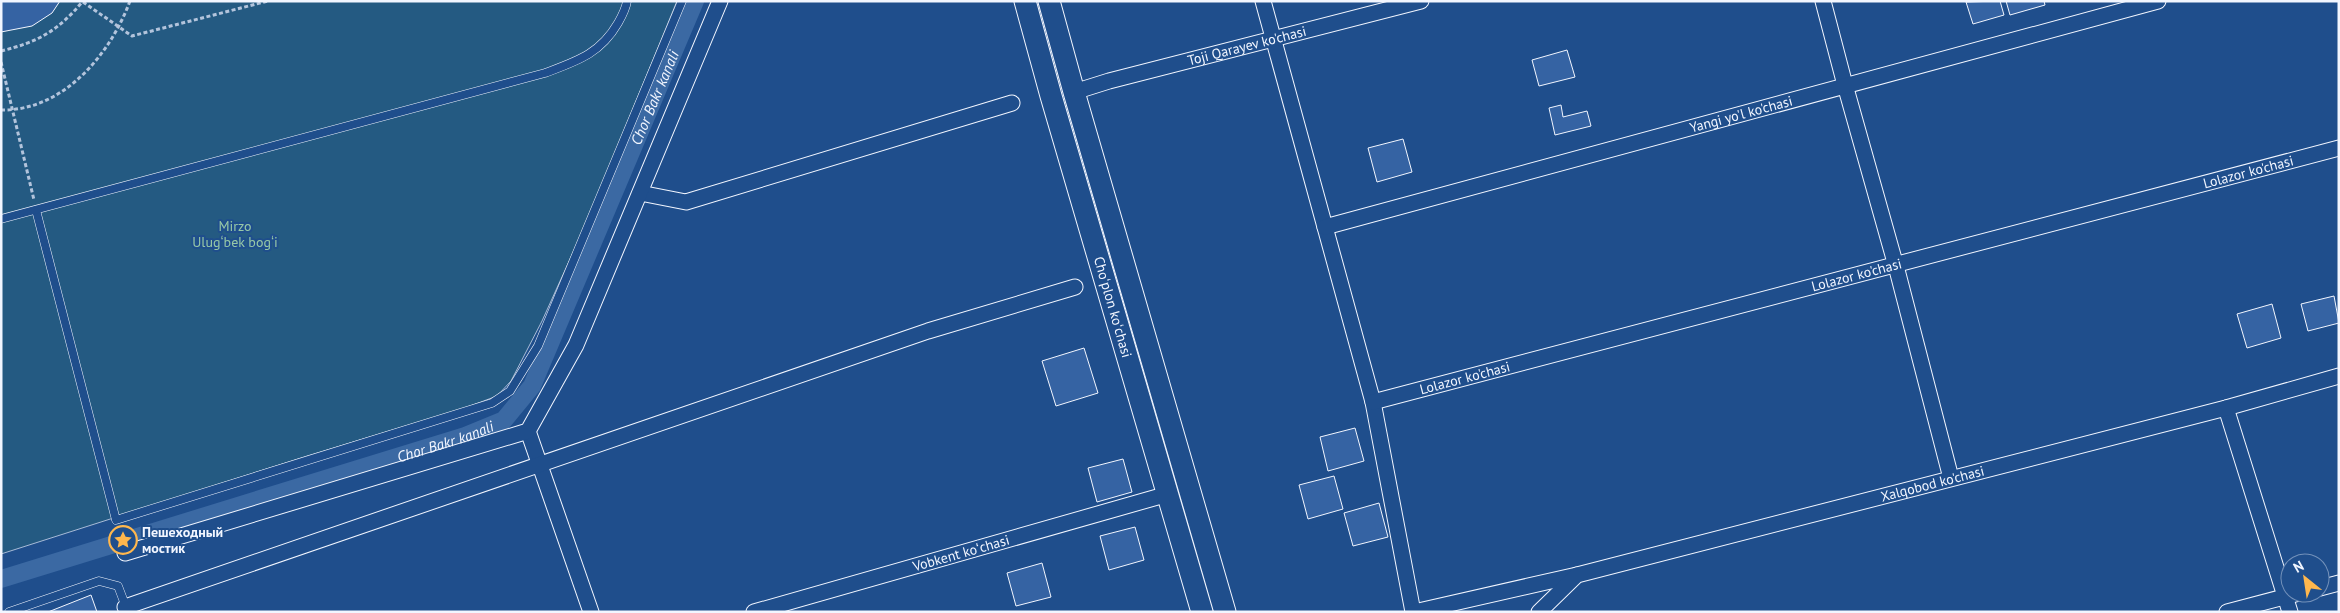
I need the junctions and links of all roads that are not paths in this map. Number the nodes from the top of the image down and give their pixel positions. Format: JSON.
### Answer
{"nodes":[{"id":1,"x":627,"y":1,"type":"edge"},
{"id":2,"x":682,"y":1,"type":"edge"},
{"id":3,"x":720,"y":1,"type":"edge"},
{"id":4,"x":1025,"y":1,"type":"edge"},
{"id":5,"x":1049,"y":1,"type":"edge"},
{"id":6,"x":1263,"y":1,"type":"edge"},
{"id":7,"x":1421,"y":1,"type":"edge"},
{"id":8,"x":1824,"y":1,"type":"edge"},
{"id":9,"x":2158,"y":1,"type":"edge"},
{"id":10,"x":1273,"y":41,"type":"junction"},
{"id":11,"x":1844,"y":85,"type":"junction"},
{"id":12,"x":1074,"y":92,"type":"junction"},
{"id":13,"x":1012,"y":103,"type":"dead end"},
{"id":14,"x":2339,"y":148,"type":"edge"},
{"id":15,"x":640,"y":193,"type":"junction"},
{"id":16,"x":36,"y":210,"type":"junction"},
{"id":17,"x":1,"y":219,"type":"edge"},
{"id":18,"x":1325,"y":227,"type":"junction"},
{"id":19,"x":1896,"y":266,"type":"junction"},
{"id":20,"x":1075,"y":287,"type":"dead end"},
{"id":21,"x":2339,"y":376,"type":"edge"},
{"id":22,"x":1373,"y":402,"type":"junction"},
{"id":23,"x":2226,"y":408,"type":"junction"},
{"id":24,"x":528,"y":432,"type":"junction"},
{"id":25,"x":538,"y":464,"type":"junction"},
{"id":26,"x":1950,"y":478,"type":"junction"},
{"id":27,"x":1168,"y":494,"type":"junction"},
{"id":28,"x":125,"y":553,"type":"dead end"},
{"id":29,"x":2280,"y":559,"type":"edge"},
{"id":30,"x":1577,"y":575,"type":"junction"},
{"id":31,"x":2280,"y":598,"type":"edge"},
{"id":32,"x":126,"y":609,"type":"edge"},
{"id":33,"x":9,"y":612,"type":"edge"},
{"id":34,"x":591,"y":612,"type":"edge"},
{"id":35,"x":754,"y":612,"type":"edge"},
{"id":36,"x":1202,"y":612,"type":"edge"},
{"id":37,"x":1225,"y":612,"type":"edge"},
{"id":38,"x":1414,"y":612,"type":"edge"},
{"id":39,"x":1539,"y":612,"type":"edge"},
{"id":40,"x":2227,"y":612,"type":"edge"}],
"edges":[{"from":1,"to":16,"type":"lane"},
{"from":2,"to":16,"type":"lane"},
{"from":3,"to":15,"type":"street"},
{"from":4,"to":27,"type":"main road","name":"Choʻplon koʻchasi"},
{"from":5,"to":12,"type":"main road","name":"Choʻplon koʻchasi"},
{"from":6,"to":10,"type":"street"},
{"from":7,"to":10,"type":"street","name":"Toji Qarayev ko'chasi"},
{"from":8,"to":11,"type":"street"},
{"from":9,"to":11,"type":"street","name":"Yangi yo'l ko'chasi"},
{"from":10,"to":12,"type":"street","name":"Toji Qarayev ko'chasi"},
{"from":10,"to":18,"type":"street"},
{"from":11,"to":18,"type":"street","name":"Yangi yo'l ko'chasi"},
{"from":11,"to":19,"type":"street"},
{"from":12,"to":37,"type":"main road","name":"Choʻplon koʻchasi"},
{"from":13,"to":15,"type":"street"},
{"from":14,"to":19,"type":"street","name":"Lolazor ko'chasi"},
{"from":15,"to":24,"type":"street"},
{"from":16,"to":17,"type":"lane"},
{"from":18,"to":22,"type":"street"},
{"from":19,"to":22,"type":"street","name":"Lolazor ko'chasi"},
{"from":19,"to":26,"type":"street"},
{"from":20,"to":25,"type":"street"},
{"from":21,"to":23,"type":"street","name":"Xalqobod ko'chasi"},
{"from":22,"to":38,"type":"street"},
{"from":23,"to":26,"type":"street","name":"Xalqobod ko'chasi"},
{"from":23,"to":29,"type":"street"},
{"from":24,"to":25,"type":"street"},
{"from":24,"to":28,"type":"street"},
{"from":25,"to":32,"type":"street"},
{"from":25,"to":34,"type":"street"},
{"from":26,"to":30,"type":"street","name":"Xalqobod ko'chasi"},
{"from":27,"to":35,"type":"street","name":"Vobkent koʻchasi"},
{"from":27,"to":36,"type":"main road","name":"Choʻplon koʻchasi"},
{"from":30,"to":38,"type":"street"},
{"from":30,"to":39,"type":"street","name":"Xalqobod ko'chasi"},
{"from":31,"to":40,"type":"street"},
{"from":32,"to":33,"type":"lane"}]}
